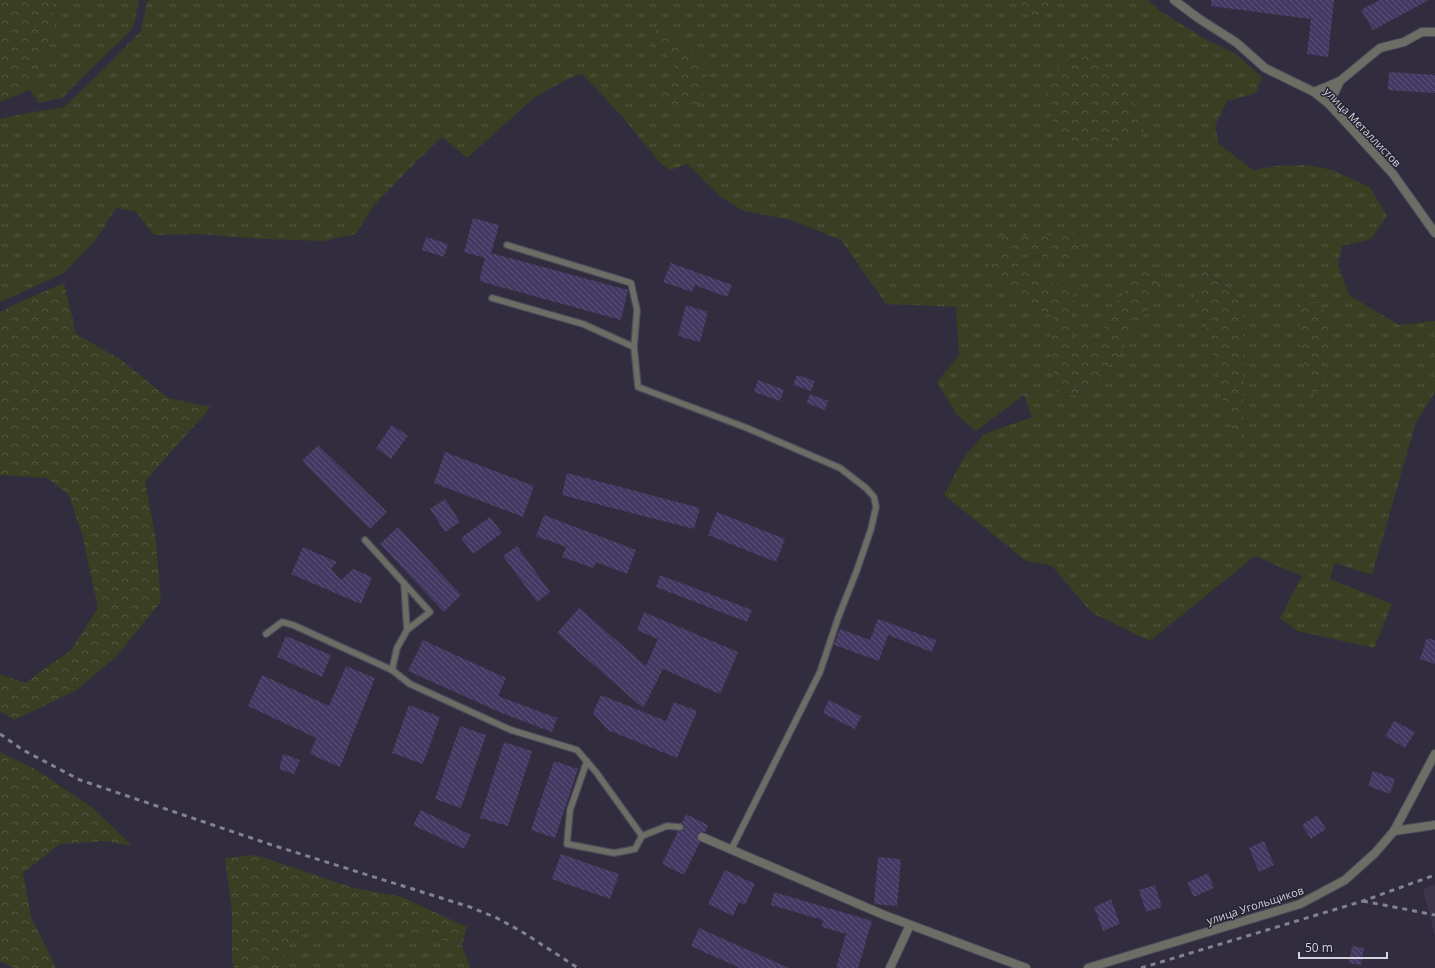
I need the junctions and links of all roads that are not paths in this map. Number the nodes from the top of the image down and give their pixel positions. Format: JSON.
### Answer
{"nodes":[{"id":1,"x":1174,"y":0,"type":"edge"},
{"id":2,"x":1435,"y":32,"type":"edge"},
{"id":3,"x":1340,"y":81,"type":"junction"},
{"id":4,"x":1314,"y":92,"type":"junction"},
{"id":5,"x":1329,"y":104,"type":"junction"},
{"id":6,"x":1435,"y":233,"type":"edge"},
{"id":7,"x":507,"y":245,"type":"dead end"},
{"id":8,"x":492,"y":298,"type":"dead end"},
{"id":9,"x":634,"y":347,"type":"junction"},
{"id":10,"x":365,"y":540,"type":"dead end"},
{"id":11,"x":404,"y":582,"type":"junction"},
{"id":12,"x":407,"y":630,"type":"junction"},
{"id":13,"x":266,"y":634,"type":"dead end"},
{"id":14,"x":392,"y":670,"type":"junction"},
{"id":15,"x":1435,"y":754,"type":"edge"},
{"id":16,"x":587,"y":761,"type":"junction"},
{"id":17,"x":1435,"y":825,"type":"edge"},
{"id":18,"x":680,"y":827,"type":"dead end"},
{"id":19,"x":1394,"y":831,"type":"junction"},
{"id":20,"x":642,"y":836,"type":"junction"},
{"id":21,"x":702,"y":837,"type":"dead end"},
{"id":22,"x":732,"y":848,"type":"junction"},
{"id":23,"x":910,"y":925,"type":"junction"},
{"id":24,"x":890,"y":968,"type":"edge"},
{"id":25,"x":1026,"y":968,"type":"edge"},
{"id":26,"x":1088,"y":968,"type":"edge"}],
"edges":[{"from":1,"to":4,"type":"street"},
{"from":2,"to":3,"type":"street","name":"улица Металлистов"},
{"from":3,"to":4,"type":"street","name":"улица Металлистов"},
{"from":3,"to":5,"type":"street"},
{"from":4,"to":5,"type":"street","name":"улица Металлистов"},
{"from":5,"to":6,"type":"street","name":"улица Металлистов"},
{"from":7,"to":9,"type":"lane"},
{"from":8,"to":9,"type":"lane"},
{"from":9,"to":22,"type":"lane"},
{"from":10,"to":11,"type":"lane"},
{"from":11,"to":12,"type":"lane"},
{"from":11,"to":12,"type":"lane"},
{"from":12,"to":14,"type":"lane"},
{"from":13,"to":14,"type":"lane"},
{"from":14,"to":16,"type":"lane"},
{"from":15,"to":19,"type":"street","name":"улица Угольщиков"},
{"from":16,"to":20,"type":"lane"},
{"from":16,"to":20,"type":"lane"},
{"from":17,"to":19,"type":"street"},
{"from":18,"to":20,"type":"lane"},
{"from":19,"to":26,"type":"street","name":"улица Угольщиков"},
{"from":21,"to":22,"type":"street"},
{"from":22,"to":23,"type":"street"},
{"from":23,"to":24,"type":"street"},
{"from":23,"to":25,"type":"street"}]}
